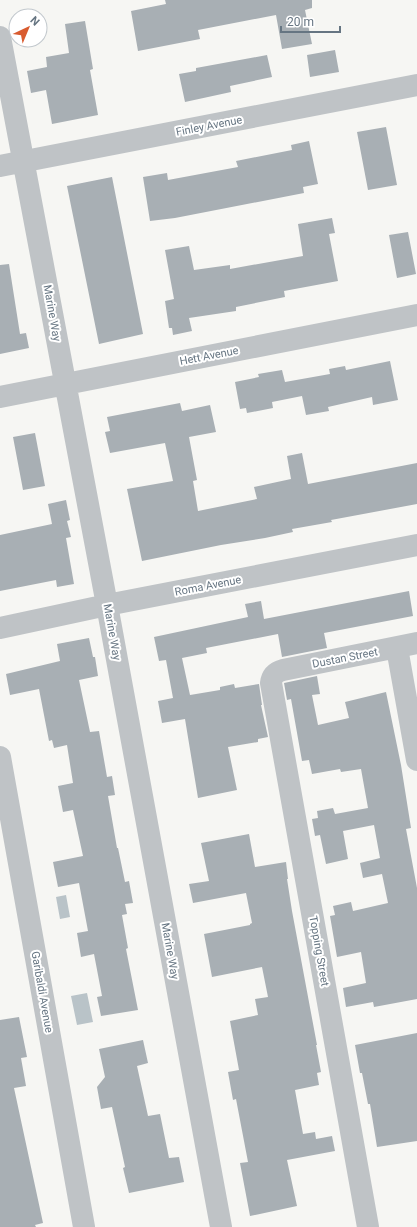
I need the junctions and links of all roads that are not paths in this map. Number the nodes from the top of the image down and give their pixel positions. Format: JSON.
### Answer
{"nodes":[{"id":1,"x":0,"y":37,"type":"edge"},
{"id":2,"x":417,"y":85,"type":"edge"},
{"id":3,"x":24,"y":161,"type":"junction"},
{"id":4,"x":0,"y":166,"type":"edge"},
{"id":5,"x":417,"y":315,"type":"edge"},
{"id":6,"x":65,"y":385,"type":"junction"},
{"id":7,"x":0,"y":397,"type":"edge"},
{"id":8,"x":417,"y":545,"type":"edge"},
{"id":9,"x":107,"y":605,"type":"junction"},
{"id":10,"x":0,"y":628,"type":"edge"},
{"id":11,"x":407,"y":646,"type":"edge"},
{"id":12,"x":274,"y":675,"type":"joint"},
{"id":13,"x":0,"y":758,"type":"edge"},
{"id":14,"x":417,"y":760,"type":"edge"},
{"id":15,"x":84,"y":1227,"type":"edge"},
{"id":16,"x":221,"y":1227,"type":"edge"},
{"id":17,"x":368,"y":1227,"type":"edge"}],
"edges":[{"from":1,"to":3,"type":"street","name":"Marine Way"},
{"from":2,"to":3,"type":"street","name":"Finley Avenue"},
{"from":3,"to":4,"type":"street","name":"Finley Avenue"},
{"from":3,"to":6,"type":"street","name":"Marine Way"},
{"from":5,"to":6,"type":"street","name":"Hett Avenue"},
{"from":6,"to":7,"type":"street","name":"Hett Avenue"},
{"from":6,"to":9,"type":"street","name":"Marine Way"},
{"from":8,"to":9,"type":"street","name":"Roma Avenue"},
{"from":9,"to":10,"type":"street","name":"Roma Avenue"},
{"from":9,"to":16,"type":"street","name":"Marine Way"},
{"from":11,"to":12,"type":"street","name":"Dustan Street"},
{"from":11,"to":14,"type":"street"},
{"from":12,"to":17,"type":"street","name":"Topping Street"},
{"from":13,"to":15,"type":"street","name":"Garibaldi Avenue"}]}
